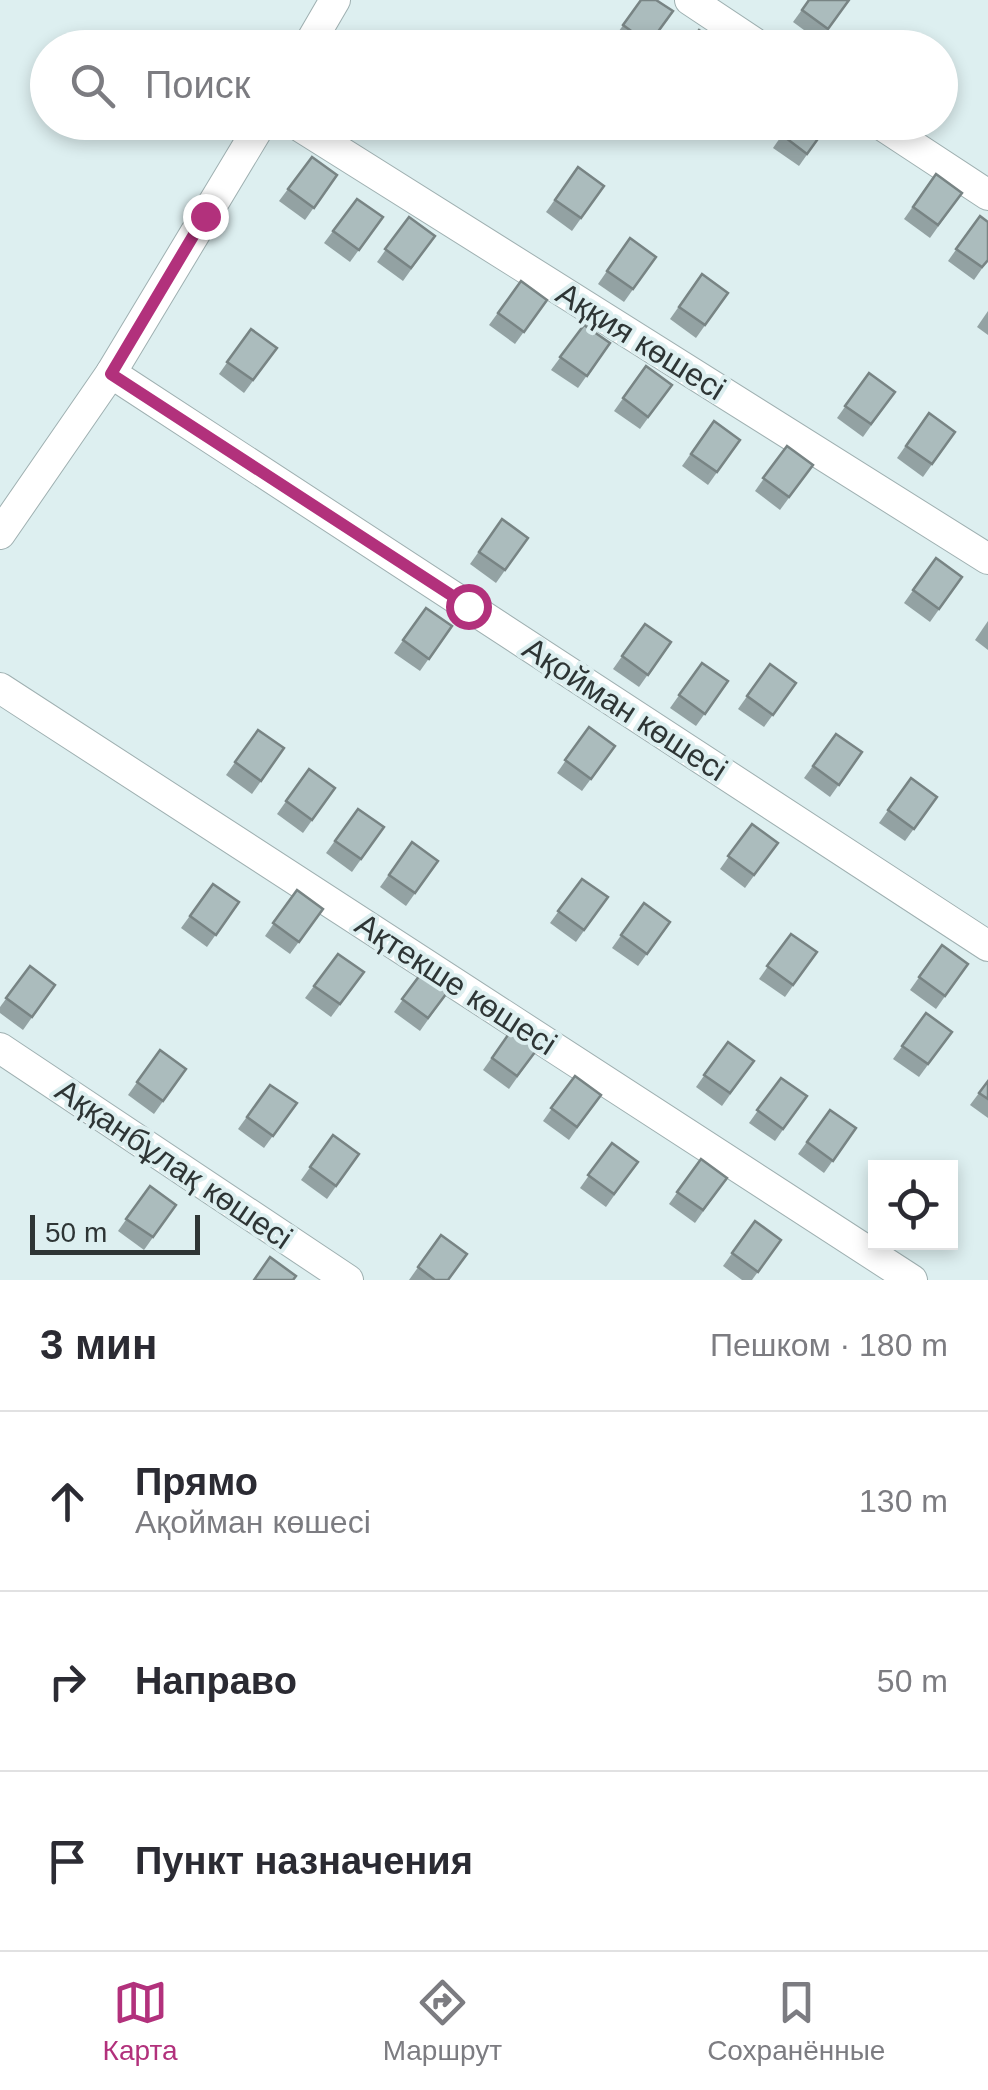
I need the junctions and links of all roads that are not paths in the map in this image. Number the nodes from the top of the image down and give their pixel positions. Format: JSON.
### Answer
{"nodes":[{"id":1,"x":335,"y":0,"type":"edge"},
{"id":2,"x":690,"y":0,"type":"edge"},
{"id":3,"x":318,"y":30,"type":"edge"},
{"id":4,"x":735,"y":30,"type":"edge"},
{"id":5,"x":251,"y":140,"type":"edge"},
{"id":6,"x":322,"y":140,"type":"edge"},
{"id":7,"x":904,"y":140,"type":"edge"},
{"id":8,"x":988,"y":195,"type":"edge"},
{"id":9,"x":111,"y":374,"type":"junction"},
{"id":10,"x":0,"y":534,"type":"edge"},
{"id":11,"x":988,"y":559,"type":"edge"},
{"id":12,"x":0,"y":688,"type":"edge"},
{"id":13,"x":988,"y":946,"type":"edge"},
{"id":14,"x":0,"y":1048,"type":"edge"},
{"id":15,"x":348,"y":1280,"type":"edge"},
{"id":16,"x":912,"y":1280,"type":"edge"}],
"edges":[{"from":1,"to":3,"type":"street"},
{"from":2,"to":4,"type":"street"},
{"from":5,"to":9,"type":"street"},
{"from":6,"to":11,"type":"street","name":"Аққия көшесі"},
{"from":7,"to":8,"type":"street"},
{"from":9,"to":10,"type":"street"},
{"from":9,"to":13,"type":"street","name":"Ақойман көшесі"},
{"from":12,"to":16,"type":"street","name":"Ақтекше көшесі"},
{"from":14,"to":15,"type":"street","name":"Аққанбұлақ көшесі"}]}
